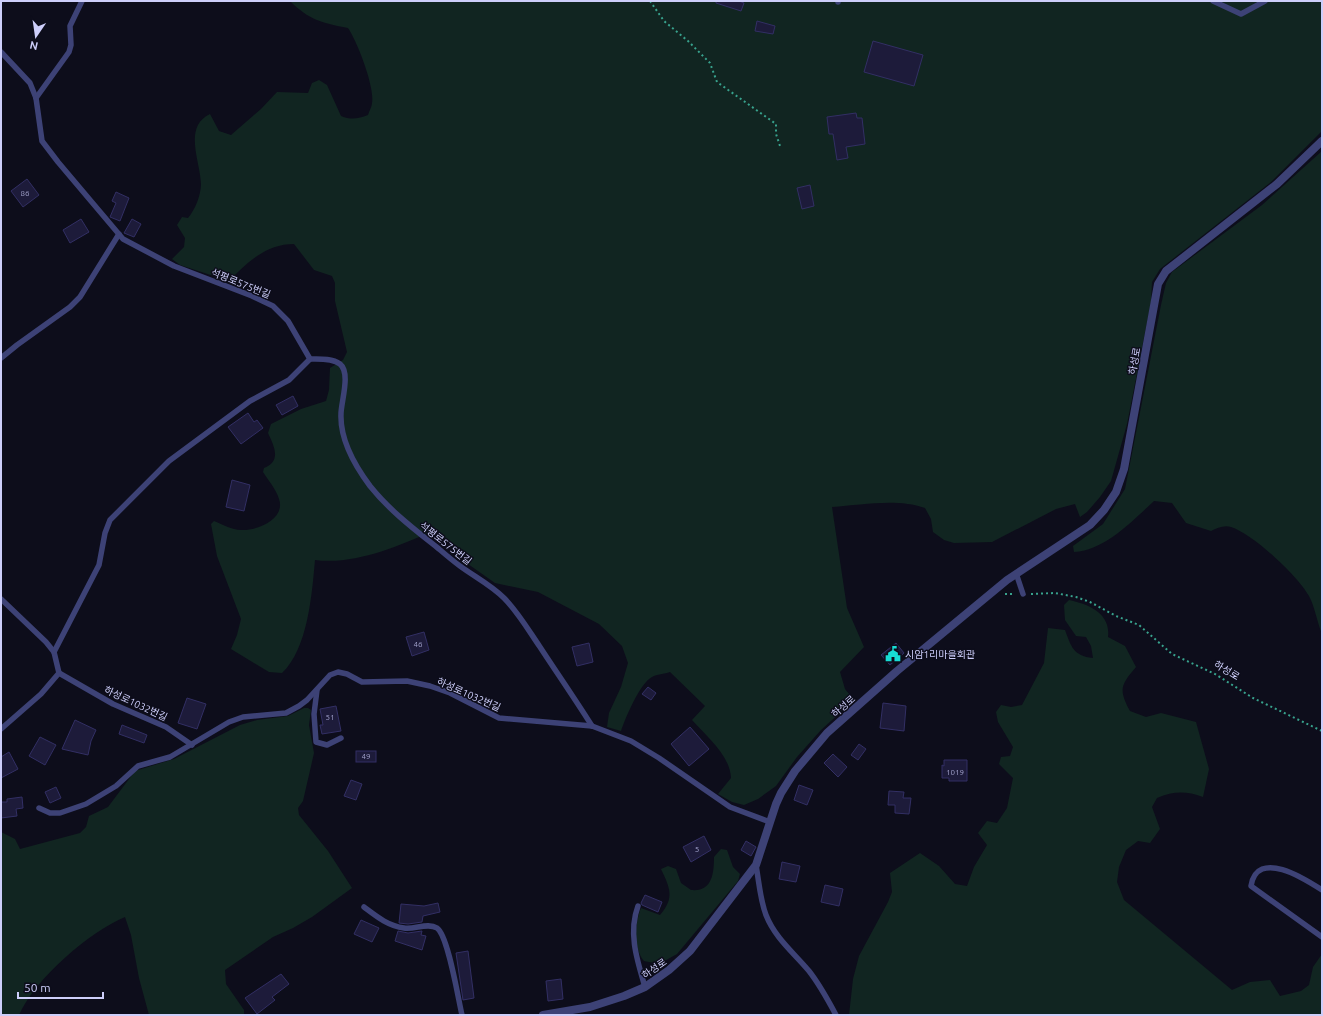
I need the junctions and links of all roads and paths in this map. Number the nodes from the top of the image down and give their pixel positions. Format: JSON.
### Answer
{"nodes":[{"id":1,"x":82,"y":1,"type":"edge"},
{"id":2,"x":650,"y":1,"type":"edge"},
{"id":3,"x":1212,"y":1,"type":"edge"},
{"id":4,"x":1265,"y":1,"type":"edge"},
{"id":5,"x":1,"y":52,"type":"edge"},
{"id":6,"x":36,"y":98,"type":"junction"},
{"id":7,"x":1322,"y":141,"type":"edge"},
{"id":8,"x":780,"y":146,"type":"dead end"},
{"id":9,"x":119,"y":234,"type":"junction"},
{"id":10,"x":1,"y":358,"type":"edge"},
{"id":11,"x":310,"y":359,"type":"junction"},
{"id":12,"x":1016,"y":573,"type":"junction"},
{"id":13,"x":1023,"y":594,"type":"junction"},
{"id":14,"x":988,"y":595,"type":"junction"},
{"id":15,"x":1,"y":600,"type":"edge"},
{"id":16,"x":54,"y":652,"type":"junction"},
{"id":17,"x":59,"y":673,"type":"junction"},
{"id":18,"x":317,"y":690,"type":"junction"},
{"id":19,"x":592,"y":726,"type":"junction"},
{"id":20,"x":1,"y":729,"type":"edge"},
{"id":21,"x":1322,"y":731,"type":"edge"},
{"id":22,"x":341,"y":738,"type":"dead end"},
{"id":23,"x":192,"y":745,"type":"junction"},
{"id":24,"x":39,"y":808,"type":"dead end"},
{"id":25,"x":770,"y":822,"type":"junction"},
{"id":26,"x":756,"y":864,"type":"junction"},
{"id":27,"x":1322,"y":890,"type":"edge"},
{"id":28,"x":638,"y":906,"type":"dead end"},
{"id":29,"x":364,"y":907,"type":"dead end"},
{"id":30,"x":1322,"y":938,"type":"edge"},
{"id":31,"x":645,"y":987,"type":"junction"},
{"id":32,"x":462,"y":1015,"type":"edge"},
{"id":33,"x":543,"y":1015,"type":"edge"},
{"id":34,"x":836,"y":1015,"type":"edge"}],
"edges":[{"from":1,"to":6,"type":"lane"},
{"from":2,"to":8,"type":"path"},
{"from":3,"to":4,"type":"lane"},
{"from":5,"to":6,"type":"lane","name":"석평로575번길"},
{"from":6,"to":9,"type":"lane","name":"석평로575번길"},
{"from":7,"to":12,"type":"street","name":"하성로"},
{"from":9,"to":10,"type":"lane"},
{"from":9,"to":11,"type":"lane","name":"석평로575번길"},
{"from":11,"to":16,"type":"lane"},
{"from":11,"to":19,"type":"lane","name":"석평로575번길"},
{"from":12,"to":13,"type":"lane"},
{"from":12,"to":14,"type":"street","name":"하성로"},
{"from":13,"to":14,"type":"path","name":"하성로"},
{"from":13,"to":21,"type":"path","name":"하성로"},
{"from":14,"to":25,"type":"street","name":"하성로"},
{"from":15,"to":16,"type":"lane"},
{"from":16,"to":17,"type":"lane"},
{"from":17,"to":20,"type":"lane"},
{"from":17,"to":23,"type":"lane","name":"하성로1032번길"},
{"from":18,"to":19,"type":"lane","name":"하성로1032번길"},
{"from":18,"to":22,"type":"lane"},
{"from":18,"to":23,"type":"lane","name":"하성로1032번길"},
{"from":19,"to":25,"type":"lane","name":"하성로1032번길"},
{"from":23,"to":24,"type":"lane"},
{"from":25,"to":26,"type":"street","name":"하성로"},
{"from":26,"to":31,"type":"street","name":"하성로"},
{"from":26,"to":34,"type":"lane","name":"하성로"},
{"from":27,"to":30,"type":"lane"},
{"from":28,"to":31,"type":"lane"},
{"from":29,"to":32,"type":"lane"},
{"from":31,"to":33,"type":"street","name":"하성로"}]}
